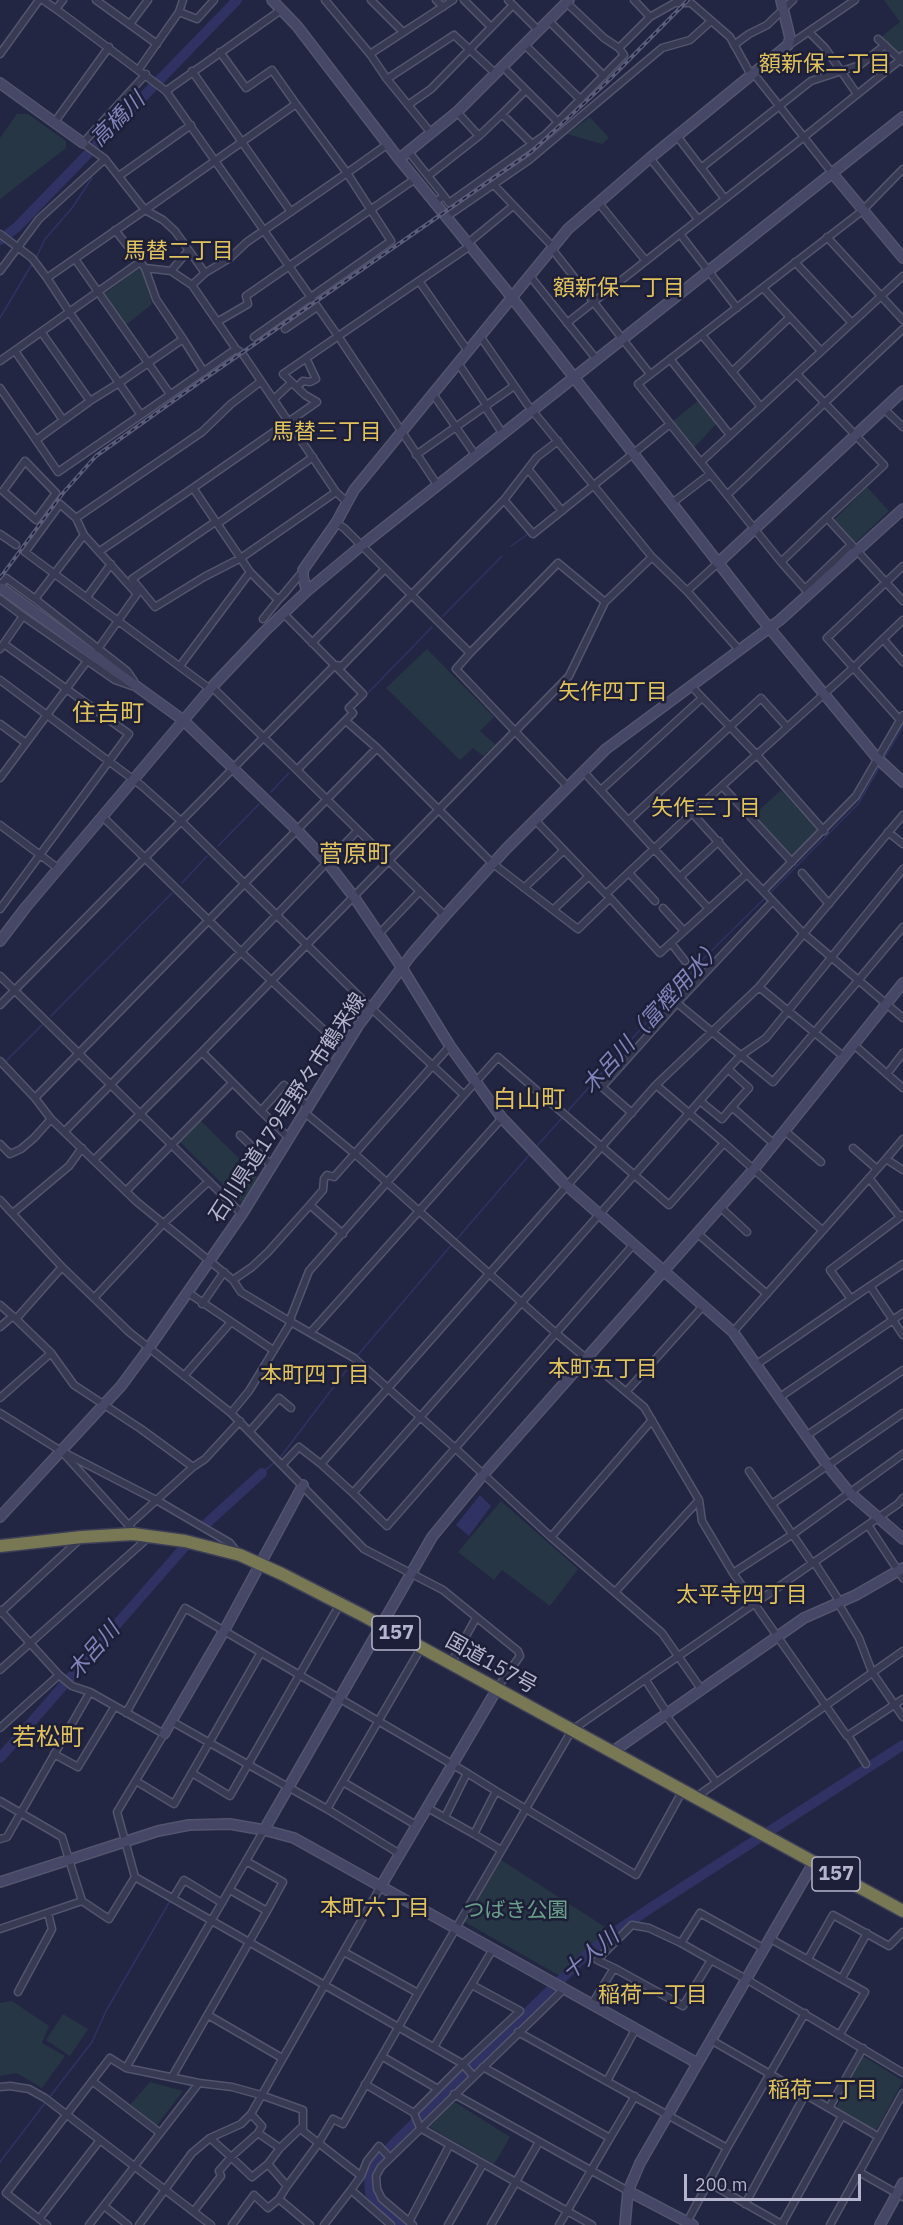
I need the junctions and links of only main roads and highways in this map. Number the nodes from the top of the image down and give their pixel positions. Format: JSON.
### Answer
{"nodes":[{"id":1,"x":0,"y":1546,"type":"edge"},
{"id":2,"x":903,"y":1911,"type":"edge"}],
"edges":[{"from":1,"to":2,"type":"highway","name":"国道157号","number":"157"}]}
